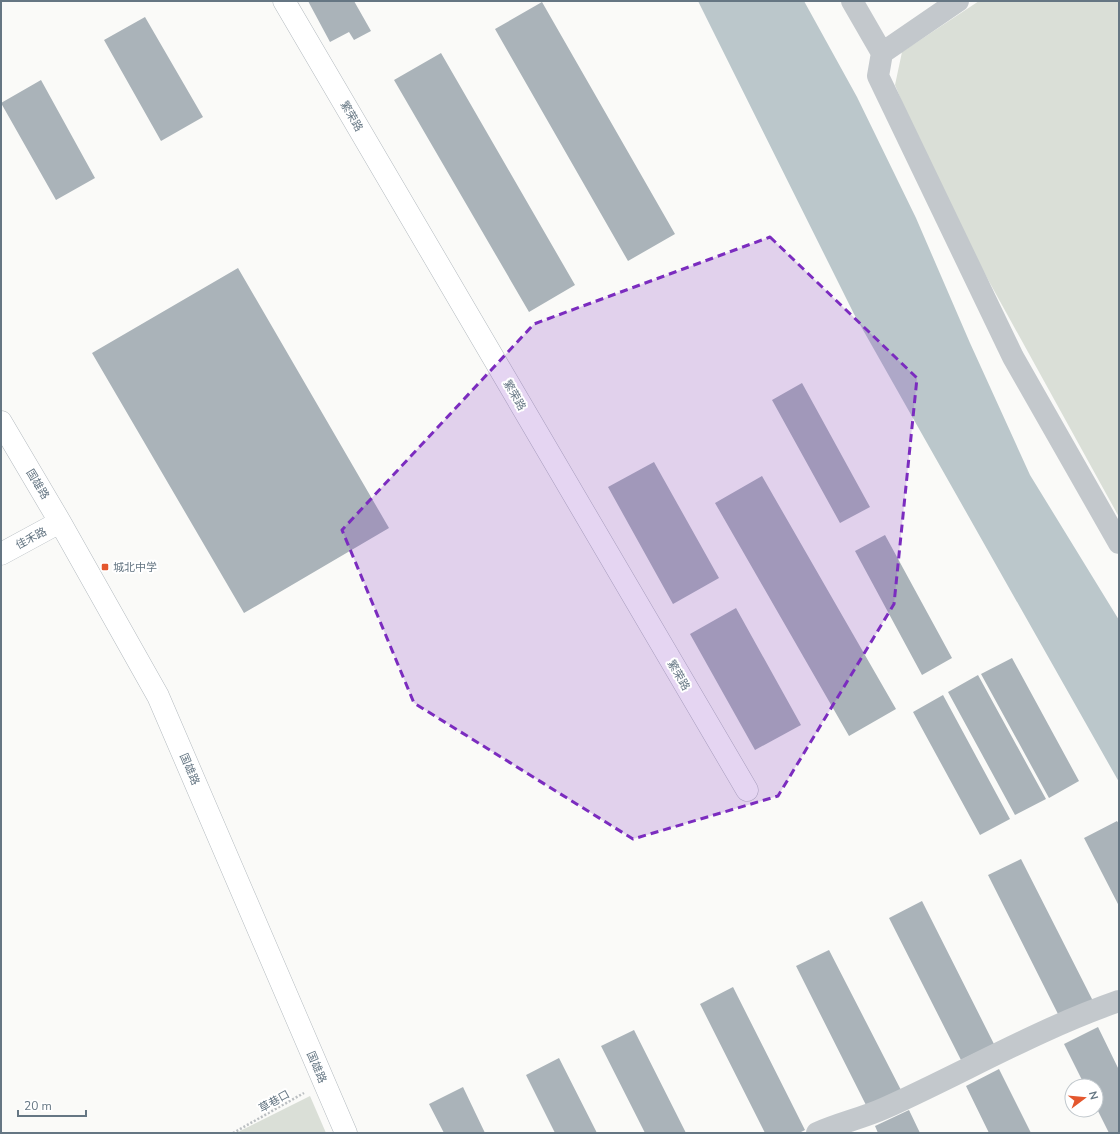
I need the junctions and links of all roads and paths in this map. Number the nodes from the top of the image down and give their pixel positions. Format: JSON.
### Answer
{"nodes":[{"id":1,"x":284,"y":1,"type":"edge"},
{"id":2,"x":852,"y":1,"type":"edge"},
{"id":3,"x":958,"y":1,"type":"edge"},
{"id":4,"x":882,"y":53,"type":"junction"},
{"id":5,"x":1,"y":422,"type":"edge"},
{"id":6,"x":60,"y":522,"type":"junction"},
{"id":7,"x":1119,"y":543,"type":"edge"},
{"id":8,"x":1,"y":554,"type":"edge"},
{"id":9,"x":747,"y":790,"type":"dead end"},
{"id":10,"x":1119,"y":1001,"type":"edge"},
{"id":11,"x":323,"y":1082,"type":"junction"},
{"id":12,"x":233,"y":1133,"type":"edge"},
{"id":13,"x":346,"y":1133,"type":"edge"},
{"id":14,"x":817,"y":1133,"type":"edge"}],
"edges":[{"from":1,"to":9,"type":"street","name":"繁荣路"},
{"from":2,"to":4,"type":"street"},
{"from":3,"to":4,"type":"street"},
{"from":4,"to":7,"type":"street"},
{"from":5,"to":6,"type":"street","name":"国雄路"},
{"from":6,"to":8,"type":"street","name":"佳禾路"},
{"from":6,"to":11,"type":"street","name":"国雄路"},
{"from":10,"to":14,"type":"street"},
{"from":11,"to":12,"type":"path","name":"草巷口"},
{"from":11,"to":13,"type":"street","name":"国雄路"}]}
